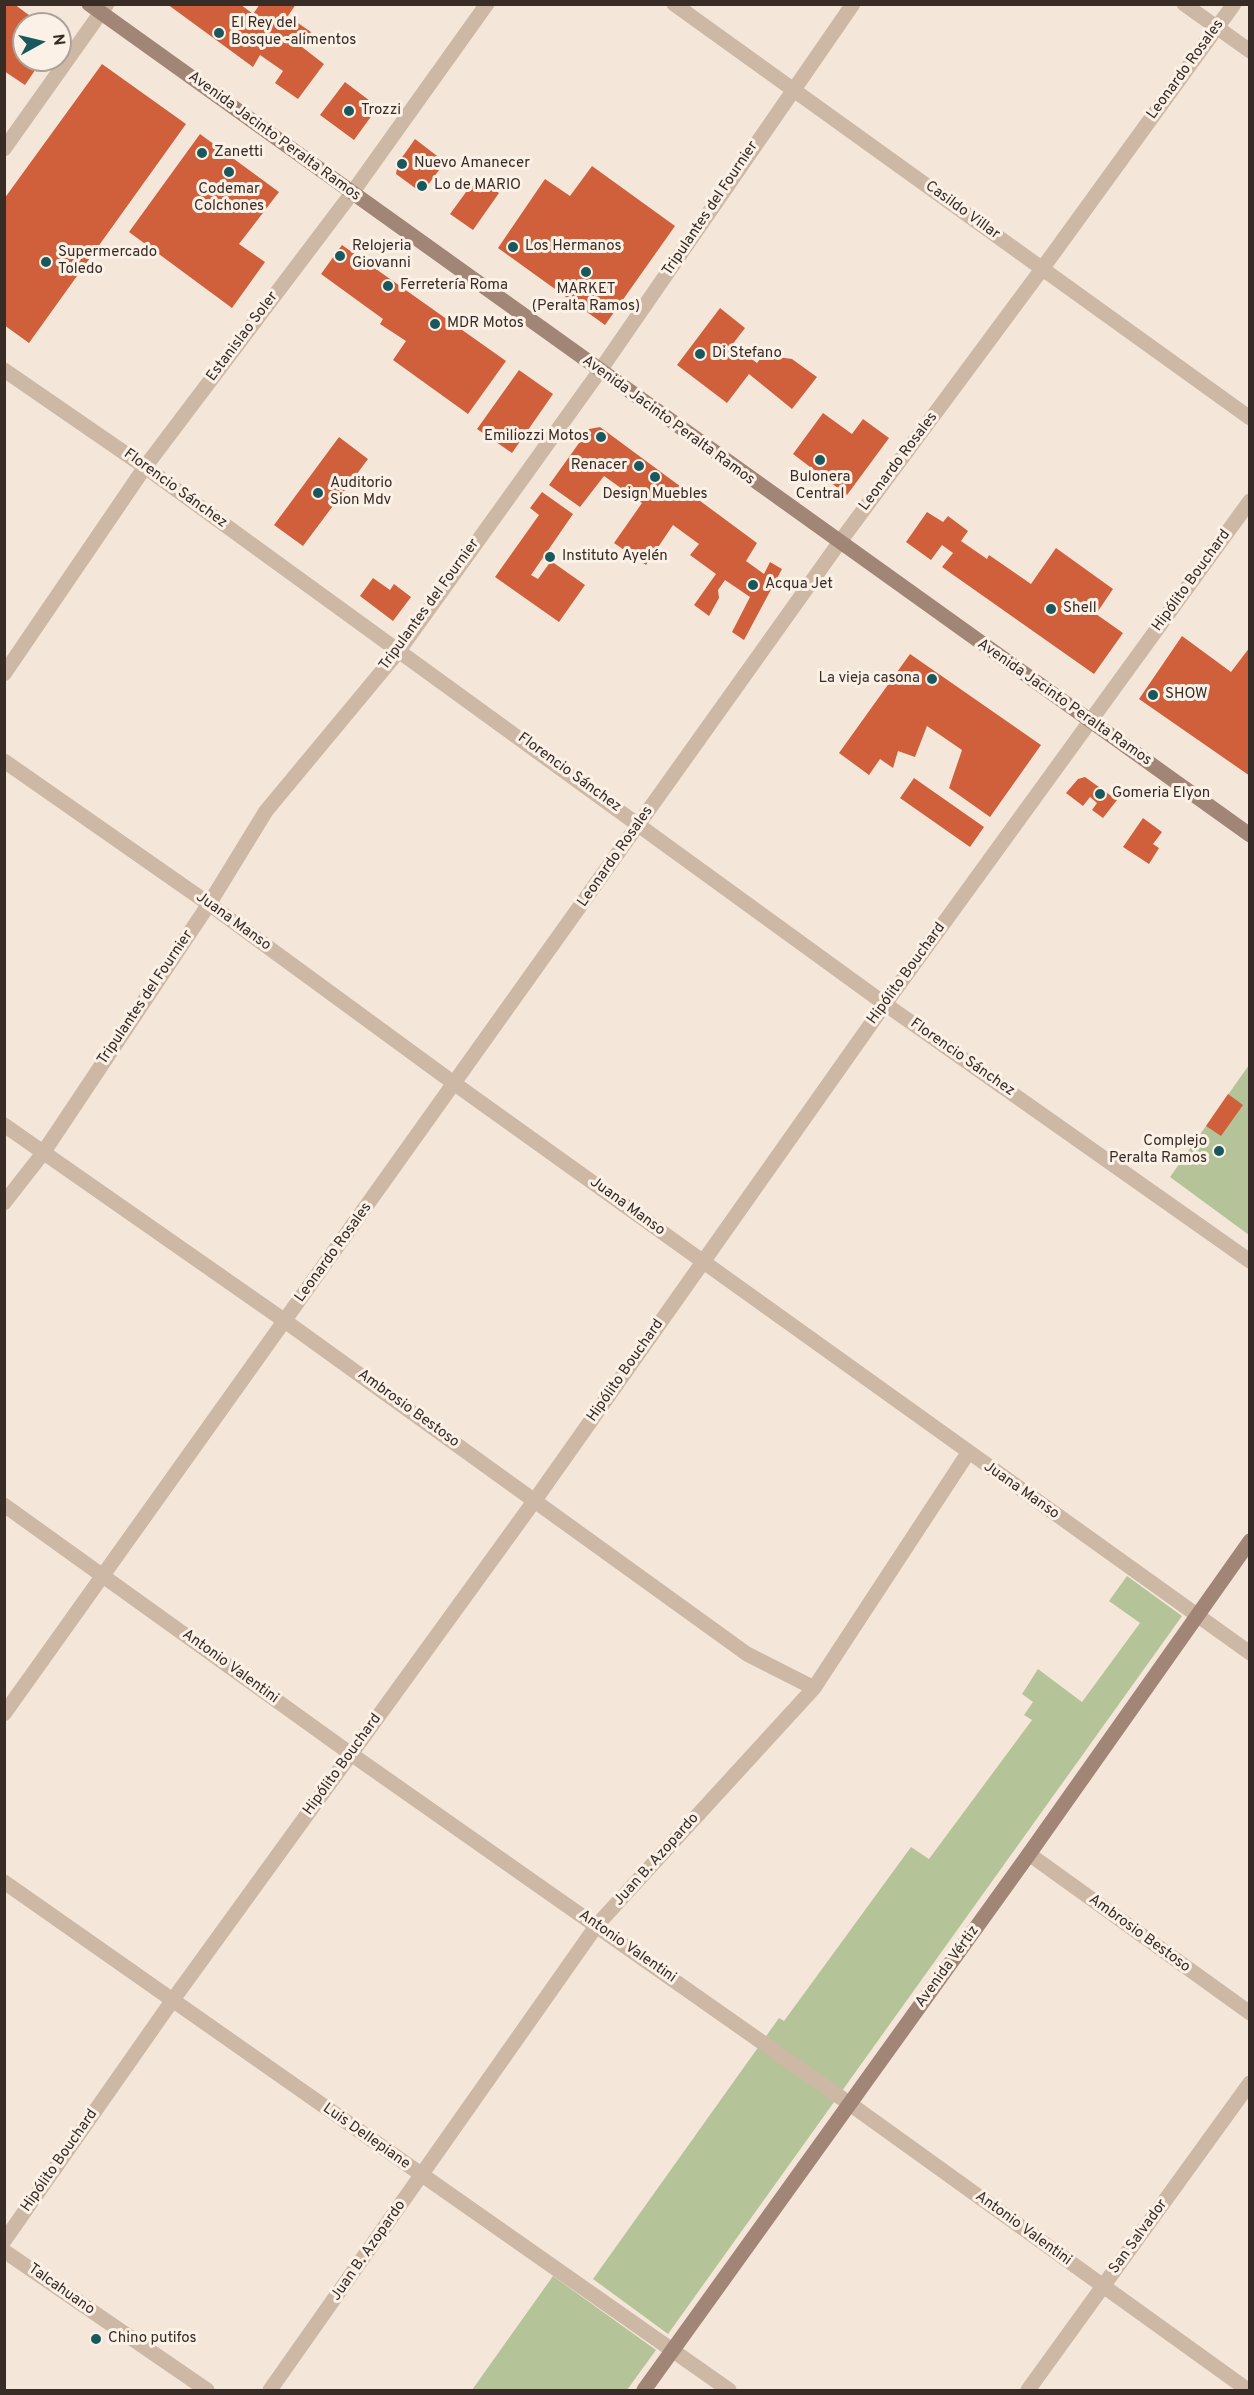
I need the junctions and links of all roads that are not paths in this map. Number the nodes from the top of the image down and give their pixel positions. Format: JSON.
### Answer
{"nodes":[{"id":1,"x":487,"y":4,"type":"edge"},
{"id":2,"x":674,"y":4,"type":"edge"},
{"id":3,"x":854,"y":4,"type":"edge"},
{"id":4,"x":1184,"y":4,"type":"edge"},
{"id":5,"x":1234,"y":4,"type":"edge"},
{"id":6,"x":99,"y":7,"type":"edge"},
{"id":7,"x":1217,"y":28,"type":"junction"},
{"id":8,"x":1250,"y":51,"type":"edge"},
{"id":9,"x":793,"y":90,"type":"junction"},
{"id":10,"x":4,"y":149,"type":"edge"},
{"id":11,"x":352,"y":193,"type":"junction"},
{"id":12,"x":1042,"y":269,"type":"junction"},
{"id":13,"x":4,"y":370,"type":"edge"},
{"id":14,"x":599,"y":372,"type":"junction"},
{"id":15,"x":1250,"y":417,"type":"edge"},
{"id":16,"x":146,"y":467,"type":"junction"},
{"id":17,"x":1250,"y":501,"type":"edge"},
{"id":18,"x":839,"y":543,"type":"junction"},
{"id":19,"x":398,"y":652,"type":"junction"},
{"id":20,"x":4,"y":674,"type":"edge"},
{"id":21,"x":1091,"y":721,"type":"junction"},
{"id":22,"x":4,"y":761,"type":"edge"},
{"id":23,"x":640,"y":824,"type":"junction"},
{"id":24,"x":1250,"y":835,"type":"edge"},
{"id":25,"x":209,"y":904,"type":"junction"},
{"id":26,"x":885,"y":1004,"type":"junction"},
{"id":27,"x":455,"y":1084,"type":"junction"},
{"id":28,"x":4,"y":1125,"type":"edge"},
{"id":29,"x":43,"y":1153,"type":"junction"},
{"id":30,"x":4,"y":1203,"type":"edge"},
{"id":31,"x":1250,"y":1261,"type":"edge"},
{"id":32,"x":704,"y":1262,"type":"junction"},
{"id":33,"x":285,"y":1321,"type":"junction"},
{"id":34,"x":968,"y":1453,"type":"junction"},
{"id":35,"x":535,"y":1500,"type":"junction"},
{"id":36,"x":4,"y":1504,"type":"edge"},
{"id":37,"x":1250,"y":1541,"type":"edge"},
{"id":38,"x":103,"y":1576,"type":"junction"},
{"id":39,"x":1197,"y":1615,"type":"junction"},
{"id":40,"x":1250,"y":1653,"type":"edge"},
{"id":41,"x":814,"y":1688,"type":"junction"},
{"id":42,"x":4,"y":1714,"type":"edge"},
{"id":43,"x":351,"y":1754,"type":"junction"},
{"id":44,"x":1029,"y":1854,"type":"junction"},
{"id":45,"x":4,"y":1882,"type":"edge"},
{"id":46,"x":597,"y":1925,"type":"junction"},
{"id":47,"x":172,"y":2001,"type":"junction"},
{"id":48,"x":1250,"y":2013,"type":"edge"},
{"id":49,"x":1250,"y":2083,"type":"edge"},
{"id":50,"x":850,"y":2104,"type":"junction"},
{"id":51,"x":422,"y":2176,"type":"junction"},
{"id":52,"x":4,"y":2241,"type":"edge"},
{"id":53,"x":4,"y":2251,"type":"edge"},
{"id":54,"x":1102,"y":2287,"type":"junction"},
{"id":55,"x":672,"y":2350,"type":"junction"},
{"id":56,"x":207,"y":2391,"type":"edge"},
{"id":57,"x":270,"y":2391,"type":"edge"},
{"id":58,"x":644,"y":2391,"type":"edge"},
{"id":59,"x":729,"y":2391,"type":"edge"},
{"id":60,"x":1028,"y":2391,"type":"edge"},
{"id":61,"x":1248,"y":2391,"type":"edge"}],
"edges":[{"from":1,"to":11,"type":"street","name":"Estanislao Soler"},
{"from":2,"to":9,"type":"street","name":"Casildo Villar"},
{"from":3,"to":9,"type":"street","name":"Tripulantes del Fournier"},
{"from":4,"to":7,"type":"street"},
{"from":5,"to":7,"type":"street","name":"Leonardo Rosales"},
{"from":6,"to":10,"type":"street"},
{"from":6,"to":11,"type":"main road","name":"Avenida Jacinto Peralta Ramos"},
{"from":7,"to":8,"type":"street"},
{"from":7,"to":12,"type":"street","name":"Leonardo Rosales"},
{"from":9,"to":12,"type":"street","name":"Casildo Villar"},
{"from":9,"to":14,"type":"street","name":"Tripulantes del Fournier"},
{"from":11,"to":14,"type":"main road","name":"Avenida Jacinto Peralta Ramos"},
{"from":11,"to":16,"type":"street","name":"Estanislao Soler"},
{"from":12,"to":15,"type":"street","name":"Casildo Villar"},
{"from":12,"to":18,"type":"street","name":"Leonardo Rosales"},
{"from":13,"to":16,"type":"street","name":"Florencio Sánchez"},
{"from":14,"to":18,"type":"main road","name":"Avenida Jacinto Peralta Ramos"},
{"from":14,"to":19,"type":"street","name":"Tripulantes del Fournier"},
{"from":16,"to":19,"type":"street","name":"Florencio Sánchez"},
{"from":16,"to":20,"type":"street","name":"Estanislao Soler"},
{"from":17,"to":21,"type":"street","name":"Hipólito Bouchard"},
{"from":18,"to":21,"type":"main road","name":"Avenida Jacinto Peralta Ramos"},
{"from":18,"to":23,"type":"street","name":"Leonardo Rosales"},
{"from":19,"to":23,"type":"street","name":"Florencio Sánchez"},
{"from":19,"to":25,"type":"street","name":"Tripulantes del Fournier"},
{"from":21,"to":24,"type":"main road","name":"Avenida Jacinto Peralta Ramos"},
{"from":21,"to":26,"type":"street","name":"Hipólito Bouchard"},
{"from":22,"to":25,"type":"street","name":"Juana Manso"},
{"from":23,"to":26,"type":"street","name":"Florencio Sánchez"},
{"from":23,"to":27,"type":"street","name":"Leonardo Rosales"},
{"from":25,"to":27,"type":"street","name":"Juana Manso"},
{"from":25,"to":29,"type":"street","name":"Tripulantes del Fournier"},
{"from":26,"to":31,"type":"street","name":"Florencio Sánchez"},
{"from":26,"to":32,"type":"street","name":"Hipólito Bouchard"},
{"from":27,"to":32,"type":"street","name":"Juana Manso"},
{"from":27,"to":33,"type":"street","name":"Leonardo Rosales"},
{"from":28,"to":29,"type":"street","name":"Ambrosio Bestoso"},
{"from":29,"to":30,"type":"street","name":"Tripulantes del Fournier"},
{"from":29,"to":33,"type":"street","name":"Ambrosio Bestoso"},
{"from":32,"to":34,"type":"street","name":"Juana Manso"},
{"from":32,"to":35,"type":"street","name":"Hipólito Bouchard"},
{"from":33,"to":35,"type":"street","name":"Ambrosio Bestoso"},
{"from":33,"to":38,"type":"street","name":"Leonardo Rosales"},
{"from":34,"to":39,"type":"street","name":"Juana Manso"},
{"from":34,"to":41,"type":"street","name":"Juan B. Azopardo"},
{"from":35,"to":41,"type":"street","name":"Ambrosio Bestoso"},
{"from":35,"to":43,"type":"street","name":"Hipólito Bouchard"},
{"from":36,"to":38,"type":"street","name":"Antonio Valentini"},
{"from":37,"to":39,"type":"main road","name":"Avenida Vértiz"},
{"from":38,"to":42,"type":"street","name":"Leonardo Rosales"},
{"from":38,"to":43,"type":"street","name":"Antonio Valentini"},
{"from":39,"to":40,"type":"street","name":"Juana Manso"},
{"from":39,"to":44,"type":"main road","name":"Avenida Vértiz"},
{"from":41,"to":46,"type":"street","name":"Juan B. Azopardo"},
{"from":43,"to":46,"type":"street","name":"Antonio Valentini"},
{"from":43,"to":47,"type":"street","name":"Hipólito Bouchard"},
{"from":44,"to":48,"type":"street","name":"Ambrosio Bestoso"},
{"from":44,"to":50,"type":"main road","name":"Avenida Vértiz"},
{"from":45,"to":47,"type":"street","name":"Luis Dellepiane"},
{"from":46,"to":50,"type":"street","name":"Antonio Valentini"},
{"from":46,"to":51,"type":"street","name":"Juan B. Azopardo"},
{"from":47,"to":51,"type":"street","name":"Luis Dellepiane"},
{"from":47,"to":52,"type":"street","name":"Hipólito Bouchard"},
{"from":49,"to":54,"type":"street","name":"San Salvador"},
{"from":50,"to":54,"type":"street","name":"Antonio Valentini"},
{"from":50,"to":55,"type":"main road","name":"Avenida Vértiz"},
{"from":51,"to":55,"type":"street","name":"Luis Dellepiane"},
{"from":51,"to":57,"type":"street","name":"Juan B. Azopardo"},
{"from":53,"to":56,"type":"street","name":"Talcahuano"},
{"from":54,"to":60,"type":"street","name":"San Salvador"},
{"from":54,"to":61,"type":"street","name":"Antonio Valentini"},
{"from":55,"to":58,"type":"main road","name":"Avenida Vértiz"},
{"from":55,"to":59,"type":"street","name":"Luis Dellepiane"}]}
